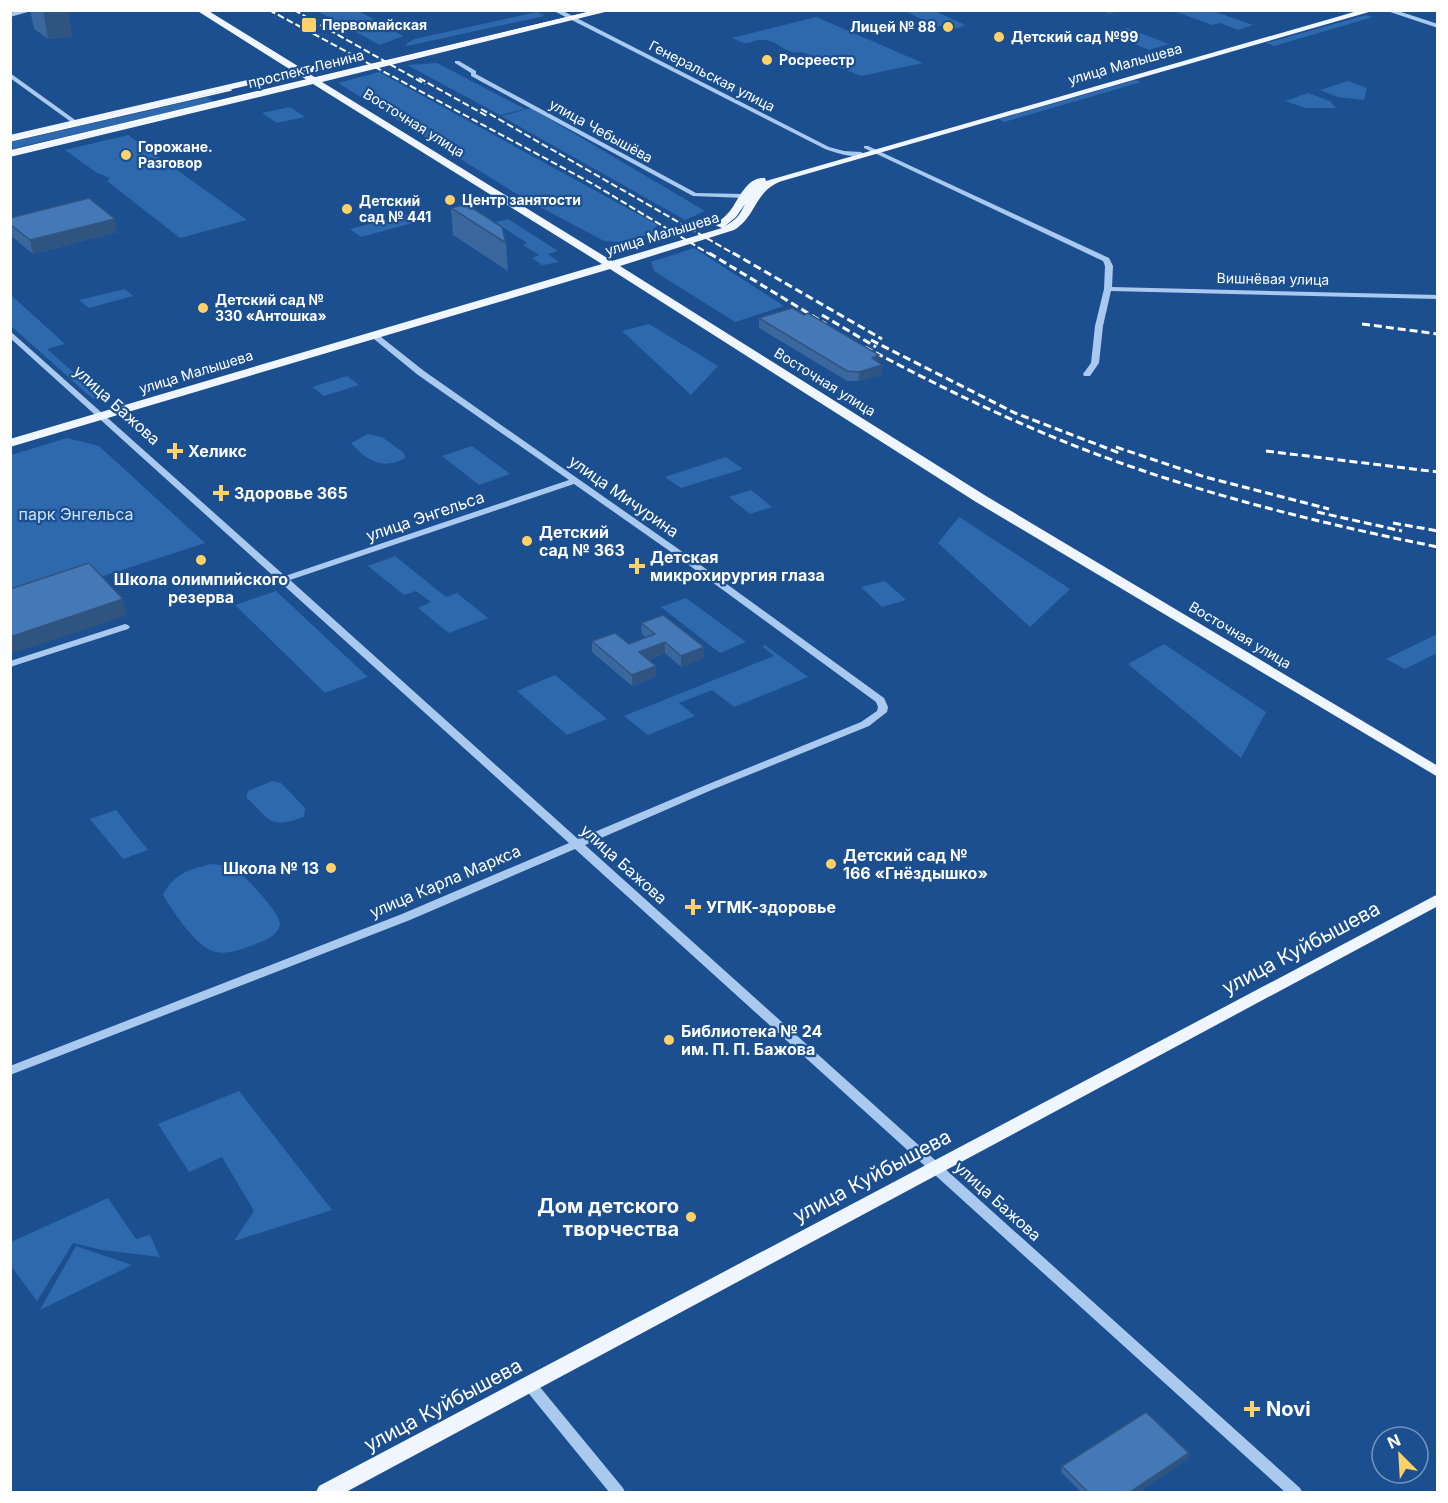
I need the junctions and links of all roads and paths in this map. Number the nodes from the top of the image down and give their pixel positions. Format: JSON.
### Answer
{"nodes":[{"id":1,"x":32,"y":10,"type":"edge"},
{"id":2,"x":200,"y":10,"type":"edge"},
{"id":3,"x":609,"y":10,"type":"edge"},
{"id":4,"x":1349,"y":10,"type":"edge"},
{"id":5,"x":1372,"y":10,"type":"edge"},
{"id":6,"x":1387,"y":10,"type":"edge"},
{"id":7,"x":1395,"y":11,"type":"edge"},
{"id":8,"x":558,"y":12,"type":"edge"},
{"id":9,"x":10,"y":15,"type":"edge"},
{"id":10,"x":574,"y":15,"type":"edge"},
{"id":11,"x":1437,"y":26,"type":"edge"},
{"id":12,"x":457,"y":62,"type":"dead end"},
{"id":13,"x":300,"y":71,"type":"junction"},
{"id":14,"x":10,"y":75,"type":"edge"},
{"id":15,"x":316,"y":80,"type":"junction"},
{"id":16,"x":76,"y":123,"type":"junction"},
{"id":17,"x":10,"y":138,"type":"edge"},
{"id":18,"x":867,"y":151,"type":"junction"},
{"id":19,"x":843,"y":153,"type":"junction"},
{"id":20,"x":10,"y":154,"type":"edge"},
{"id":21,"x":744,"y":196,"type":"junction"},
{"id":22,"x":607,"y":263,"type":"junction"},
{"id":23,"x":1108,"y":289,"type":"junction"},
{"id":24,"x":1437,"y":297,"type":"edge"},
{"id":25,"x":10,"y":333,"type":"edge"},
{"id":26,"x":373,"y":335,"type":"junction"},
{"id":27,"x":1087,"y":374,"type":"dead end"},
{"id":28,"x":98,"y":414,"type":"junction"},
{"id":29,"x":10,"y":436,"type":"edge"},
{"id":30,"x":10,"y":443,"type":"edge"},
{"id":31,"x":576,"y":481,"type":"junction"},
{"id":32,"x":284,"y":579,"type":"junction"},
{"id":33,"x":125,"y":627,"type":"dead end"},
{"id":34,"x":10,"y":664,"type":"edge"},
{"id":35,"x":883,"y":706,"type":"joint"},
{"id":36,"x":1437,"y":773,"type":"edge"},
{"id":37,"x":576,"y":845,"type":"junction"},
{"id":38,"x":1437,"y":899,"type":"edge"},
{"id":39,"x":10,"y":1071,"type":"edge"},
{"id":40,"x":934,"y":1168,"type":"junction"},
{"id":41,"x":530,"y":1385,"type":"junction"},
{"id":42,"x":327,"y":1492,"type":"edge"},
{"id":43,"x":618,"y":1492,"type":"edge"},
{"id":44,"x":1295,"y":1492,"type":"edge"}],
"edges":[{"from":1,"to":9,"type":"street"},
{"from":2,"to":13,"type":"main road","name":"Восточная улица"},
{"from":3,"to":10,"type":"main road","name":"проспект Ленина"},
{"from":4,"to":18,"type":"main road","name":"улица Малышева"},
{"from":5,"to":18,"type":"main road","name":"улица Малышева"},
{"from":6,"to":7,"type":"street"},
{"from":7,"to":11,"type":"street"},
{"from":8,"to":10,"type":"main road","name":"проспект Ленина"},
{"from":8,"to":13,"type":"main road","name":"проспект Ленина"},
{"from":10,"to":15,"type":"main road","name":"проспект Ленина"},
{"from":10,"to":19,"type":"street","name":"Генеральская улица"},
{"from":12,"to":21,"type":"street","name":"улица Чебышёва"},
{"from":13,"to":15,"type":"main road","name":"Восточная улица"},
{"from":13,"to":16,"type":"main road","name":"проспект Ленина"},
{"from":14,"to":16,"type":"street"},
{"from":15,"to":20,"type":"main road","name":"проспект Ленина"},
{"from":15,"to":22,"type":"main road","name":"Восточная улица"},
{"from":16,"to":17,"type":"main road","name":"проспект Ленина"},
{"from":18,"to":19,"type":"main road","name":"улица Малышева"},
{"from":18,"to":22,"type":"main road","name":"улица Малышева"},
{"from":18,"to":23,"type":"street"},
{"from":19,"to":21,"type":"main road","name":"улица Малышева"},
{"from":21,"to":22,"type":"main road","name":"улица Малышева"},
{"from":22,"to":26,"type":"main road","name":"улица Малышева"},
{"from":22,"to":28,"type":"main road","name":"улица Малышева"},
{"from":22,"to":36,"type":"main road","name":"Восточная улица"},
{"from":23,"to":24,"type":"street","name":"Вишнёвая улица"},
{"from":23,"to":27,"type":"street"},
{"from":25,"to":28,"type":"street","name":"улица Бажова"},
{"from":26,"to":28,"type":"main road","name":"улица Малышева"},
{"from":26,"to":31,"type":"street","name":"улица Мичурина"},
{"from":28,"to":29,"type":"main road","name":"улица Малышева"},
{"from":28,"to":30,"type":"main road","name":"улица Малышева"},
{"from":28,"to":32,"type":"street","name":"улица Бажова"},
{"from":31,"to":32,"type":"street","name":"улица Энгельса"},
{"from":31,"to":35,"type":"street","name":"улица Мичурина"},
{"from":32,"to":37,"type":"street","name":"улица Бажова"},
{"from":33,"to":34,"type":"street"},
{"from":35,"to":37,"type":"street","name":"улица Карла Маркса"},
{"from":37,"to":39,"type":"street","name":"улица Карла Маркса"},
{"from":37,"to":40,"type":"street","name":"улица Бажова"},
{"from":38,"to":40,"type":"main road","name":"улица Куйбышева"},
{"from":40,"to":41,"type":"main road","name":"улица Куйбышева"},
{"from":40,"to":44,"type":"street","name":"улица Бажова"},
{"from":41,"to":42,"type":"main road","name":"улица Куйбышева"},
{"from":41,"to":43,"type":"street"}]}
